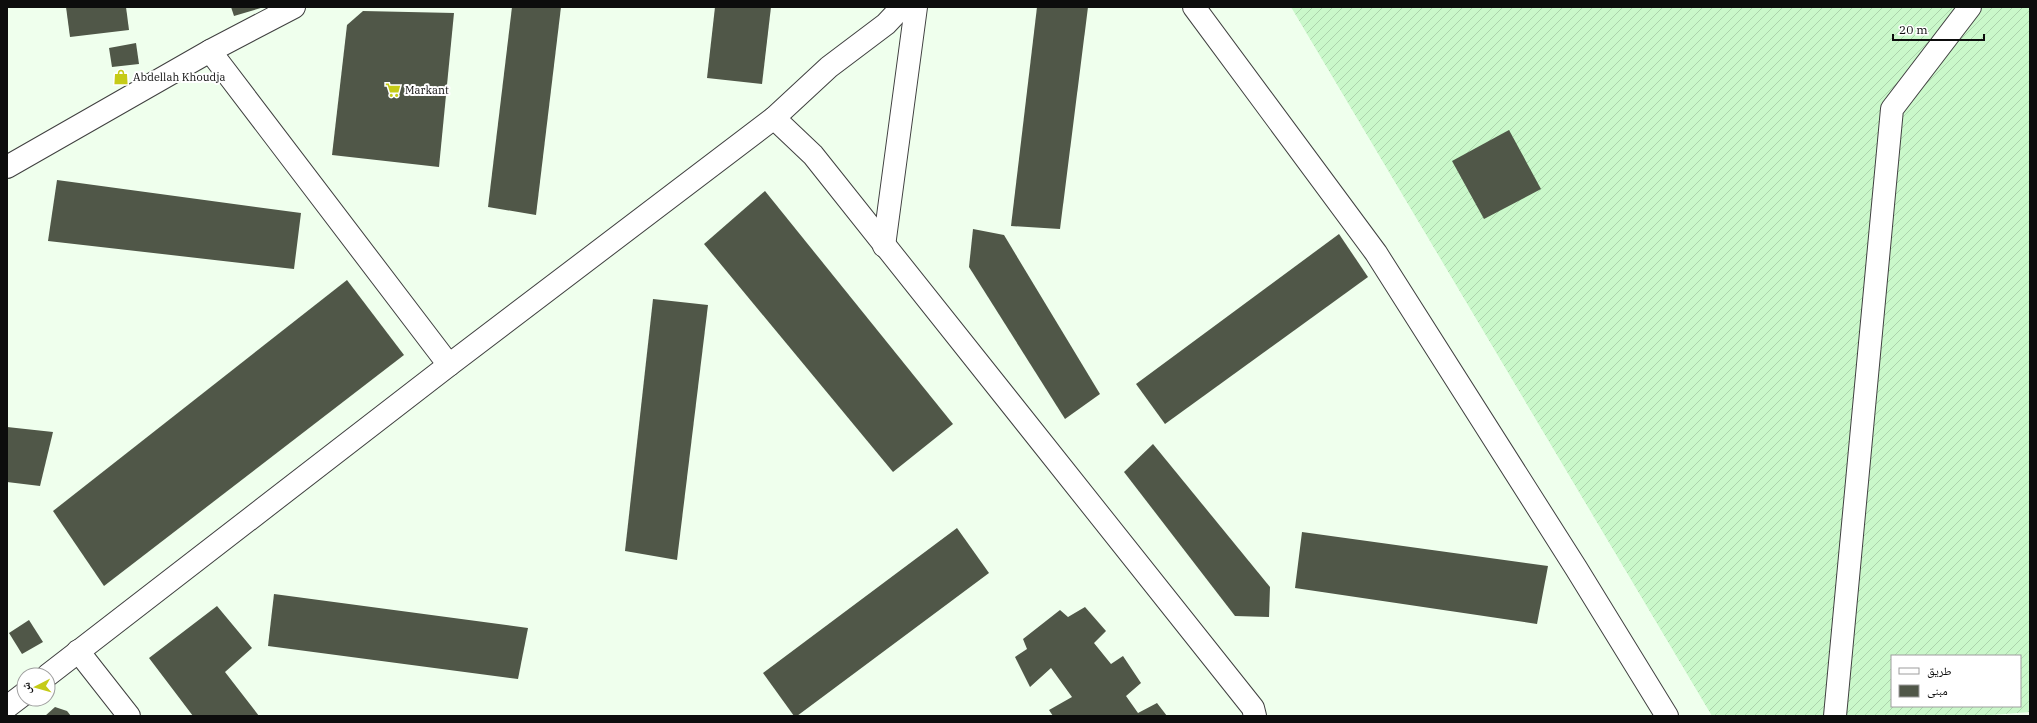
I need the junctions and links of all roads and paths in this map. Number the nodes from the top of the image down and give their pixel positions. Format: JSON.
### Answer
{"nodes":[{"id":1,"x":294,"y":7,"type":"edge"},
{"id":2,"x":902,"y":7,"type":"edge"},
{"id":3,"x":916,"y":7,"type":"edge"},
{"id":4,"x":1194,"y":7,"type":"edge"},
{"id":5,"x":1970,"y":7,"type":"edge"},
{"id":6,"x":210,"y":51,"type":"junction"},
{"id":7,"x":774,"y":118,"type":"junction"},
{"id":8,"x":7,"y":167,"type":"edge"},
{"id":9,"x":884,"y":246,"type":"junction"},
{"id":10,"x":449,"y":366,"type":"junction"},
{"id":11,"x":78,"y":651,"type":"junction"},
{"id":12,"x":56,"y":669,"type":"edge"},
{"id":13,"x":16,"y":700,"type":"edge"},
{"id":14,"x":7,"y":707,"type":"edge"},
{"id":15,"x":1260,"y":713,"type":"edge"},
{"id":16,"x":129,"y":716,"type":"edge"},
{"id":17,"x":1667,"y":716,"type":"edge"},
{"id":18,"x":1835,"y":716,"type":"edge"}],
"edges":[{"from":1,"to":6,"type":"street"},
{"from":2,"to":7,"type":"street"},
{"from":3,"to":9,"type":"street"},
{"from":4,"to":17,"type":"street"},
{"from":5,"to":18,"type":"street"},
{"from":6,"to":8,"type":"street"},
{"from":6,"to":10,"type":"street"},
{"from":7,"to":9,"type":"street"},
{"from":7,"to":10,"type":"street"},
{"from":9,"to":15,"type":"street"},
{"from":10,"to":11,"type":"street"},
{"from":11,"to":12,"type":"street"},
{"from":11,"to":16,"type":"street"},
{"from":13,"to":14,"type":"street"}]}
